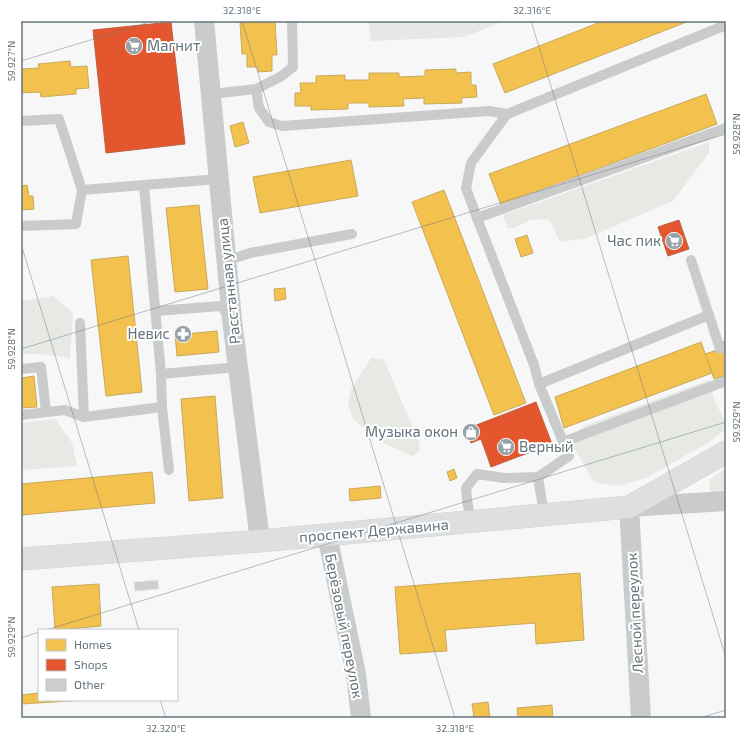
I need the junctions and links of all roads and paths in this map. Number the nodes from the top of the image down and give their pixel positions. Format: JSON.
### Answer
{"nodes":[{"id":1,"x":292,"y":21,"type":"edge"},
{"id":2,"x":726,"y":24,"type":"edge"},
{"id":3,"x":201,"y":30,"type":"edge"},
{"id":4,"x":256,"y":89,"type":"junction"},
{"id":5,"x":212,"y":94,"type":"junction"},
{"id":6,"x":507,"y":114,"type":"junction"},
{"id":7,"x":21,"y":121,"type":"edge"},
{"id":8,"x":726,"y":128,"type":"edge"},
{"id":9,"x":219,"y":179,"type":"junction"},
{"id":10,"x":144,"y":186,"type":"junction"},
{"id":11,"x":82,"y":190,"type":"junction"},
{"id":12,"x":477,"y":218,"type":"junction"},
{"id":13,"x":21,"y":226,"type":"edge"},
{"id":14,"x":352,"y":234,"type":"dead end"},
{"id":15,"x":691,"y":260,"type":"dead end"},
{"id":16,"x":226,"y":261,"type":"junction"},
{"id":17,"x":156,"y":311,"type":"junction"},
{"id":18,"x":709,"y":315,"type":"junction"},
{"id":19,"x":232,"y":320,"type":"junction"},
{"id":20,"x":80,"y":323,"type":"dead end"},
{"id":21,"x":720,"y":349,"type":"dead end"},
{"id":22,"x":238,"y":367,"type":"junction"},
{"id":23,"x":21,"y":369,"type":"edge"},
{"id":24,"x":161,"y":374,"type":"junction"},
{"id":25,"x":726,"y":381,"type":"edge"},
{"id":26,"x":539,"y":384,"type":"junction"},
{"id":27,"x":162,"y":407,"type":"junction"},
{"id":28,"x":46,"y":412,"type":"junction"},
{"id":29,"x":21,"y":415,"type":"edge"},
{"id":30,"x":84,"y":417,"type":"junction"},
{"id":31,"x":563,"y":442,"type":"junction"},
{"id":32,"x":726,"y":452,"type":"edge"},
{"id":33,"x":169,"y":470,"type":"dead end"},
{"id":34,"x":538,"y":477,"type":"junction"},
{"id":35,"x":726,"y":501,"type":"edge"},
{"id":36,"x":629,"y":507,"type":"junction"},
{"id":37,"x":544,"y":514,"type":"junction"},
{"id":38,"x":471,"y":522,"type":"junction"},
{"id":39,"x":327,"y":535,"type":"junction"},
{"id":40,"x":260,"y":541,"type":"junction"},
{"id":41,"x":21,"y":559,"type":"edge"},
{"id":42,"x":361,"y":718,"type":"edge"},
{"id":43,"x":641,"y":718,"type":"edge"}],
"edges":[{"from":1,"to":4,"type":"lane"},
{"from":2,"to":6,"type":"lane"},
{"from":3,"to":5,"type":"street","name":"Расстанная улица"},
{"from":4,"to":5,"type":"lane"},
{"from":4,"to":6,"type":"lane"},
{"from":5,"to":9,"type":"street","name":"Расстанная улица"},
{"from":6,"to":12,"type":"lane"},
{"from":7,"to":11,"type":"lane"},
{"from":8,"to":12,"type":"lane"},
{"from":9,"to":10,"type":"lane"},
{"from":9,"to":16,"type":"street","name":"Расстанная улица"},
{"from":10,"to":11,"type":"lane"},
{"from":10,"to":17,"type":"lane"},
{"from":11,"to":13,"type":"lane"},
{"from":12,"to":26,"type":"lane"},
{"from":14,"to":16,"type":"lane"},
{"from":15,"to":18,"type":"lane"},
{"from":16,"to":19,"type":"street","name":"Расстанная улица"},
{"from":17,"to":19,"type":"lane"},
{"from":17,"to":24,"type":"lane"},
{"from":18,"to":21,"type":"lane"},
{"from":18,"to":26,"type":"lane"},
{"from":19,"to":22,"type":"street","name":"Расстанная улица"},
{"from":20,"to":30,"type":"lane"},
{"from":22,"to":24,"type":"lane"},
{"from":22,"to":40,"type":"street","name":"Расстанная улица"},
{"from":23,"to":28,"type":"lane"},
{"from":24,"to":27,"type":"lane"},
{"from":25,"to":31,"type":"lane"},
{"from":26,"to":31,"type":"lane"},
{"from":27,"to":30,"type":"lane"},
{"from":27,"to":33,"type":"lane"},
{"from":28,"to":29,"type":"lane"},
{"from":28,"to":30,"type":"lane"},
{"from":31,"to":34,"type":"lane"},
{"from":32,"to":36,"type":"main road"},
{"from":34,"to":37,"type":"lane"},
{"from":34,"to":38,"type":"lane"},
{"from":35,"to":36,"type":"street","name":"проспект Державина"},
{"from":36,"to":37,"type":"main road","name":"проспект Державина"},
{"from":36,"to":43,"type":"street","name":"Лесной переулок"},
{"from":37,"to":38,"type":"main road","name":"проспект Державина"},
{"from":38,"to":39,"type":"main road","name":"проспект Державина"},
{"from":39,"to":40,"type":"main road","name":"проспект Державина"},
{"from":39,"to":42,"type":"street","name":"Берёзовый переулок"},
{"from":40,"to":41,"type":"main road","name":"проспект Державина"}]}
